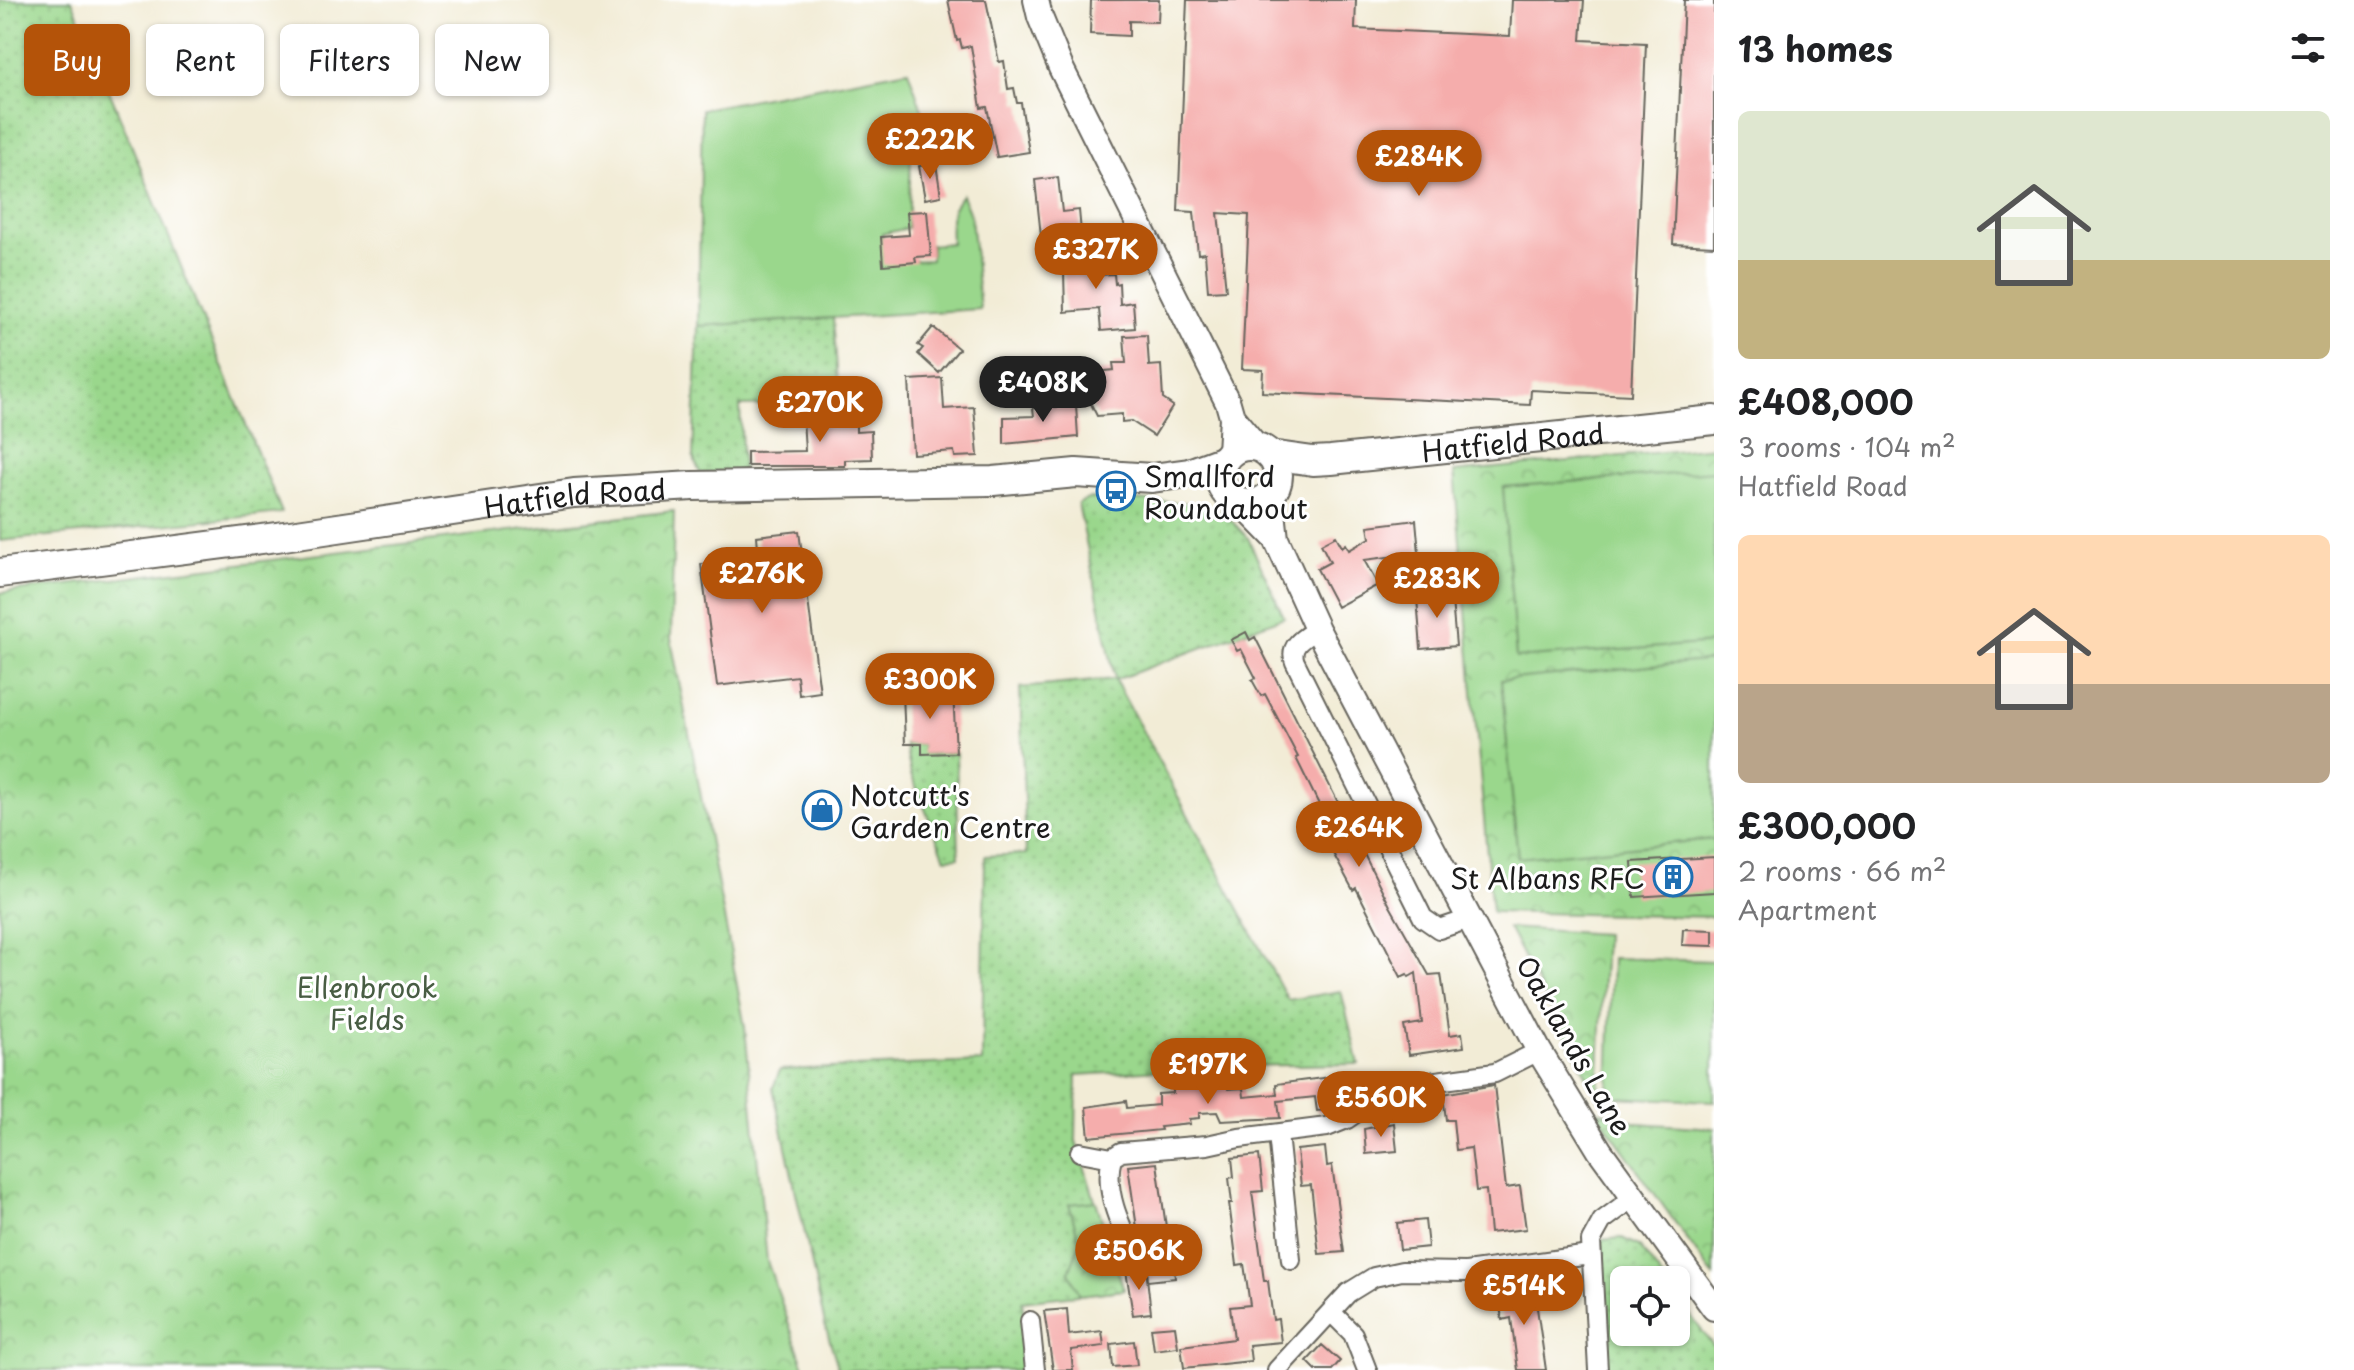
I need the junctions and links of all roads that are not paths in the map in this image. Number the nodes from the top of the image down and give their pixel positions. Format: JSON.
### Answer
{"nodes":[{"id":1,"x":1036,"y":0,"type":"edge"},
{"id":2,"x":1714,"y":420,"type":"edge"},
{"id":3,"x":1245,"y":453,"type":"junction"},
{"id":4,"x":1313,"y":461,"type":"junction"},
{"id":5,"x":1152,"y":478,"type":"junction"},
{"id":6,"x":1273,"y":491,"type":"junction"},
{"id":7,"x":1235,"y":499,"type":"junction"},
{"id":8,"x":1276,"y":539,"type":"junction"},
{"id":9,"x":0,"y":573,"type":"edge"},
{"id":10,"x":1317,"y":629,"type":"junction"},
{"id":11,"x":1469,"y":919,"type":"junction"},
{"id":12,"x":1539,"y":1051,"type":"junction"},
{"id":13,"x":1278,"y":1134,"type":"junction"},
{"id":14,"x":1080,"y":1152,"type":"dead end"},
{"id":15,"x":1112,"y":1158,"type":"junction"},
{"id":16,"x":1633,"y":1198,"type":"junction"},
{"id":17,"x":1134,"y":1254,"type":"dead end"},
{"id":18,"x":1590,"y":1255,"type":"junction"},
{"id":19,"x":1291,"y":1260,"type":"dead end"},
{"id":20,"x":1714,"y":1308,"type":"edge"},
{"id":21,"x":1331,"y":1312,"type":"junction"},
{"id":22,"x":1030,"y":1321,"type":"dead end"},
{"id":23,"x":1035,"y":1370,"type":"edge"},
{"id":24,"x":1277,"y":1370,"type":"edge"},
{"id":25,"x":1367,"y":1370,"type":"edge"},
{"id":26,"x":1598,"y":1370,"type":"edge"}],
"edges":[{"from":1,"to":3,"type":"street"},
{"from":2,"to":4,"type":"main road","name":"Hatfield Road"},
{"from":3,"to":4,"type":"main road","name":"Hatfield Road"},
{"from":3,"to":5,"type":"main road","name":"Hatfield Road"},
{"from":3,"to":6,"type":"main road"},
{"from":3,"to":7,"type":"main road"},
{"from":4,"to":6,"type":"main road","name":"Hatfield Road"},
{"from":5,"to":7,"type":"main road","name":"Hatfield Road"},
{"from":5,"to":9,"type":"main road","name":"Hatfield Road"},
{"from":6,"to":7,"type":"main road"},
{"from":6,"to":8,"type":"street","name":"Oaklands Lane"},
{"from":7,"to":8,"type":"street","name":"Oaklands Lane"},
{"from":8,"to":10,"type":"street","name":"Oaklands Lane"},
{"from":10,"to":11,"type":"street","name":"Oaklands Lane"},
{"from":10,"to":11,"type":"street"},
{"from":11,"to":12,"type":"street","name":"Oaklands Lane"},
{"from":12,"to":13,"type":"street"},
{"from":12,"to":16,"type":"street","name":"Oaklands Lane"},
{"from":13,"to":15,"type":"street"},
{"from":13,"to":19,"type":"street"},
{"from":14,"to":15,"type":"street"},
{"from":15,"to":17,"type":"street"},
{"from":16,"to":18,"type":"street"},
{"from":16,"to":20,"type":"street","name":"Oaklands Lane"},
{"from":18,"to":21,"type":"street"},
{"from":18,"to":26,"type":"street"},
{"from":21,"to":24,"type":"street"},
{"from":21,"to":25,"type":"street"},
{"from":22,"to":23,"type":"street"}]}
